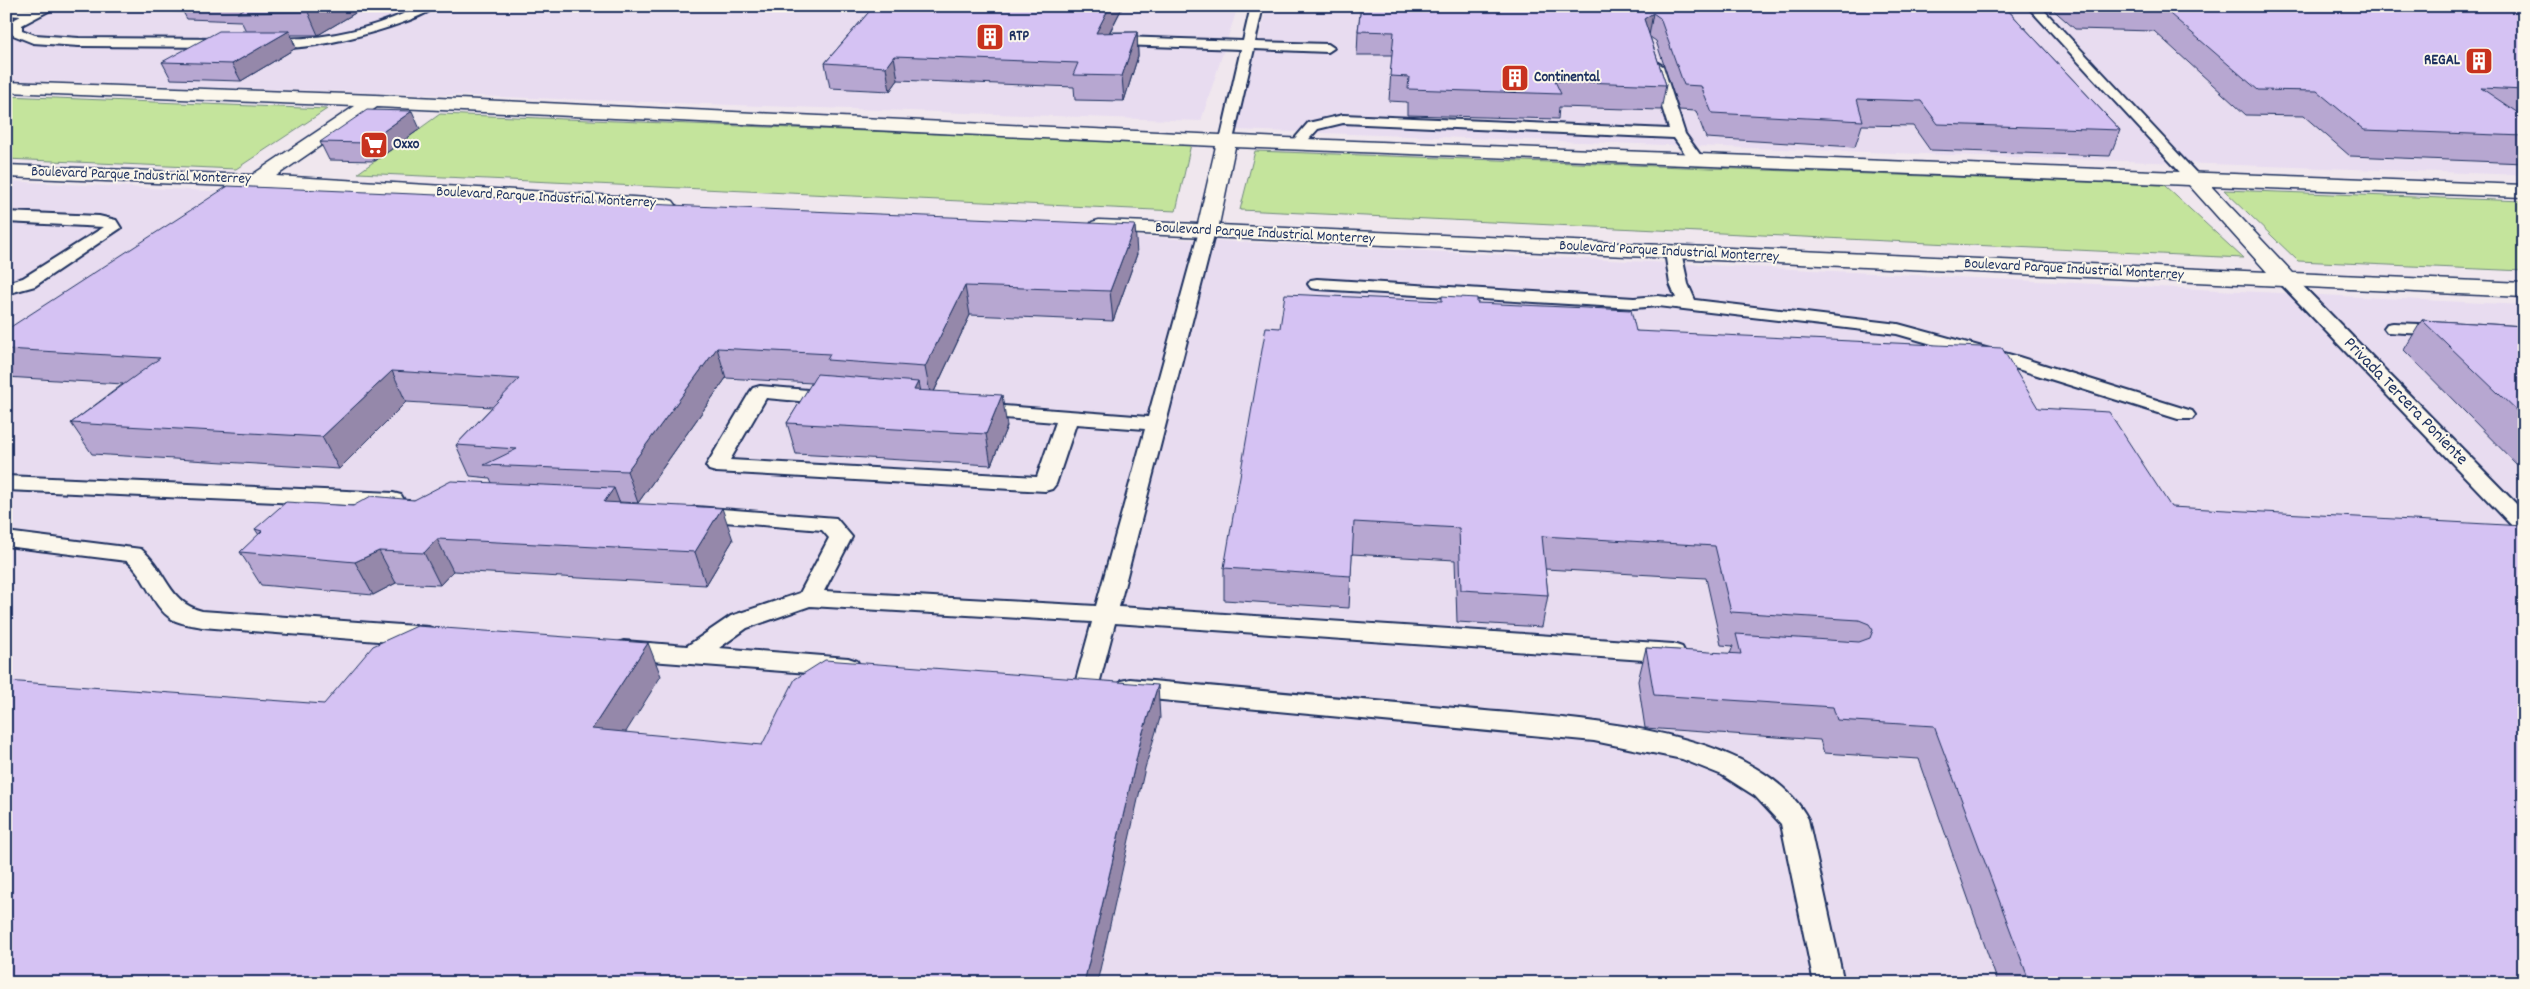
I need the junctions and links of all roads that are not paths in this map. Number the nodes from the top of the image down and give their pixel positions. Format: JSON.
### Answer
{"nodes":[{"id":1,"x":52,"y":6,"type":"edge"},
{"id":2,"x":430,"y":6,"type":"edge"},
{"id":3,"x":1257,"y":6,"type":"edge"},
{"id":4,"x":2033,"y":6,"type":"edge"},
{"id":5,"x":6,"y":11,"type":"edge"},
{"id":6,"x":35,"y":13,"type":"junction"},
{"id":7,"x":1120,"y":41,"type":"edge"},
{"id":8,"x":239,"y":43,"type":"edge"},
{"id":9,"x":257,"y":43,"type":"edge"},
{"id":10,"x":1249,"y":46,"type":"junction"},
{"id":11,"x":1328,"y":48,"type":"dead end"},
{"id":12,"x":1651,"y":52,"type":"edge"},
{"id":13,"x":6,"y":86,"type":"edge"},
{"id":14,"x":375,"y":100,"type":"junction"},
{"id":15,"x":1678,"y":134,"type":"junction"},
{"id":16,"x":1227,"y":140,"type":"junction"},
{"id":17,"x":1297,"y":144,"type":"junction"},
{"id":18,"x":1697,"y":160,"type":"junction"},
{"id":19,"x":6,"y":170,"type":"edge"},
{"id":20,"x":2194,"y":180,"type":"junction"},
{"id":21,"x":256,"y":181,"type":"junction"},
{"id":22,"x":2524,"y":191,"type":"edge"},
{"id":23,"x":682,"y":206,"type":"edge"},
{"id":24,"x":6,"y":217,"type":"edge"},
{"id":25,"x":1078,"y":225,"type":"edge"},
{"id":26,"x":1207,"y":231,"type":"junction"},
{"id":27,"x":1673,"y":252,"type":"junction"},
{"id":28,"x":2286,"y":279,"type":"junction"},
{"id":29,"x":1316,"y":284,"type":"dead end"},
{"id":30,"x":6,"y":289,"type":"edge"},
{"id":31,"x":2524,"y":290,"type":"edge"},
{"id":32,"x":1688,"y":305,"type":"junction"},
{"id":33,"x":2393,"y":328,"type":"dead end"},
{"id":34,"x":2458,"y":331,"type":"edge"},
{"id":35,"x":850,"y":399,"type":"edge"},
{"id":36,"x":959,"y":408,"type":"edge"},
{"id":37,"x":2185,"y":415,"type":"dead end"},
{"id":38,"x":1068,"y":417,"type":"junction"},
{"id":39,"x":1156,"y":424,"type":"junction"},
{"id":40,"x":6,"y":483,"type":"edge"},
{"id":41,"x":412,"y":501,"type":"edge"},
{"id":42,"x":679,"y":514,"type":"edge"},
{"id":43,"x":2524,"y":525,"type":"edge"},
{"id":44,"x":6,"y":539,"type":"edge"},
{"id":45,"x":809,"y":598,"type":"junction"},
{"id":46,"x":1105,"y":615,"type":"junction"},
{"id":47,"x":457,"y":638,"type":"edge"},
{"id":48,"x":604,"y":649,"type":"edge"},
{"id":49,"x":1698,"y":654,"type":"edge"},
{"id":50,"x":692,"y":655,"type":"junction"},
{"id":51,"x":870,"y":668,"type":"edge"},
{"id":52,"x":1829,"y":983,"type":"edge"}],
"edges":[{"from":1,"to":6,"type":"lane"},
{"from":2,"to":9,"type":"lane"},
{"from":3,"to":10,"type":"lane"},
{"from":4,"to":20,"type":"lane"},
{"from":5,"to":6,"type":"lane"},
{"from":6,"to":8,"type":"lane"},
{"from":7,"to":10,"type":"lane"},
{"from":10,"to":11,"type":"lane"},
{"from":10,"to":16,"type":"lane"},
{"from":12,"to":15,"type":"lane"},
{"from":13,"to":14,"type":"street"},
{"from":14,"to":16,"type":"street"},
{"from":14,"to":21,"type":"street"},
{"from":15,"to":17,"type":"lane"},
{"from":15,"to":18,"type":"lane"},
{"from":16,"to":17,"type":"street"},
{"from":16,"to":26,"type":"street"},
{"from":17,"to":18,"type":"street"},
{"from":18,"to":20,"type":"street"},
{"from":19,"to":21,"type":"street","name":"Boulevard Parque Industrial Monterrey"},
{"from":20,"to":22,"type":"street"},
{"from":20,"to":28,"type":"street"},
{"from":21,"to":23,"type":"street","name":"Boulevard Parque Industrial Monterrey"},
{"from":24,"to":30,"type":"lane"},
{"from":25,"to":26,"type":"street","name":"Boulevard Parque Industrial Monterrey"},
{"from":26,"to":27,"type":"street","name":"Boulevard Parque Industrial Monterrey"},
{"from":26,"to":39,"type":"lane"},
{"from":27,"to":28,"type":"street","name":"Boulevard Parque Industrial Monterrey"},
{"from":27,"to":32,"type":"lane"},
{"from":28,"to":31,"type":"street","name":"Boulevard Parque Industrial Monterrey"},
{"from":28,"to":43,"type":"lane","name":"Privada Tercera Poniente"},
{"from":29,"to":32,"type":"lane"},
{"from":32,"to":37,"type":"lane"},
{"from":33,"to":34,"type":"lane"},
{"from":35,"to":38,"type":"lane"},
{"from":36,"to":38,"type":"lane"},
{"from":38,"to":39,"type":"lane"},
{"from":39,"to":46,"type":"lane"},
{"from":40,"to":41,"type":"lane"},
{"from":42,"to":45,"type":"lane"},
{"from":44,"to":47,"type":"lane"},
{"from":45,"to":46,"type":"lane"},
{"from":45,"to":50,"type":"lane"},
{"from":46,"to":49,"type":"lane"},
{"from":46,"to":52,"type":"lane"},
{"from":48,"to":50,"type":"lane"},
{"from":50,"to":51,"type":"lane"}]}
